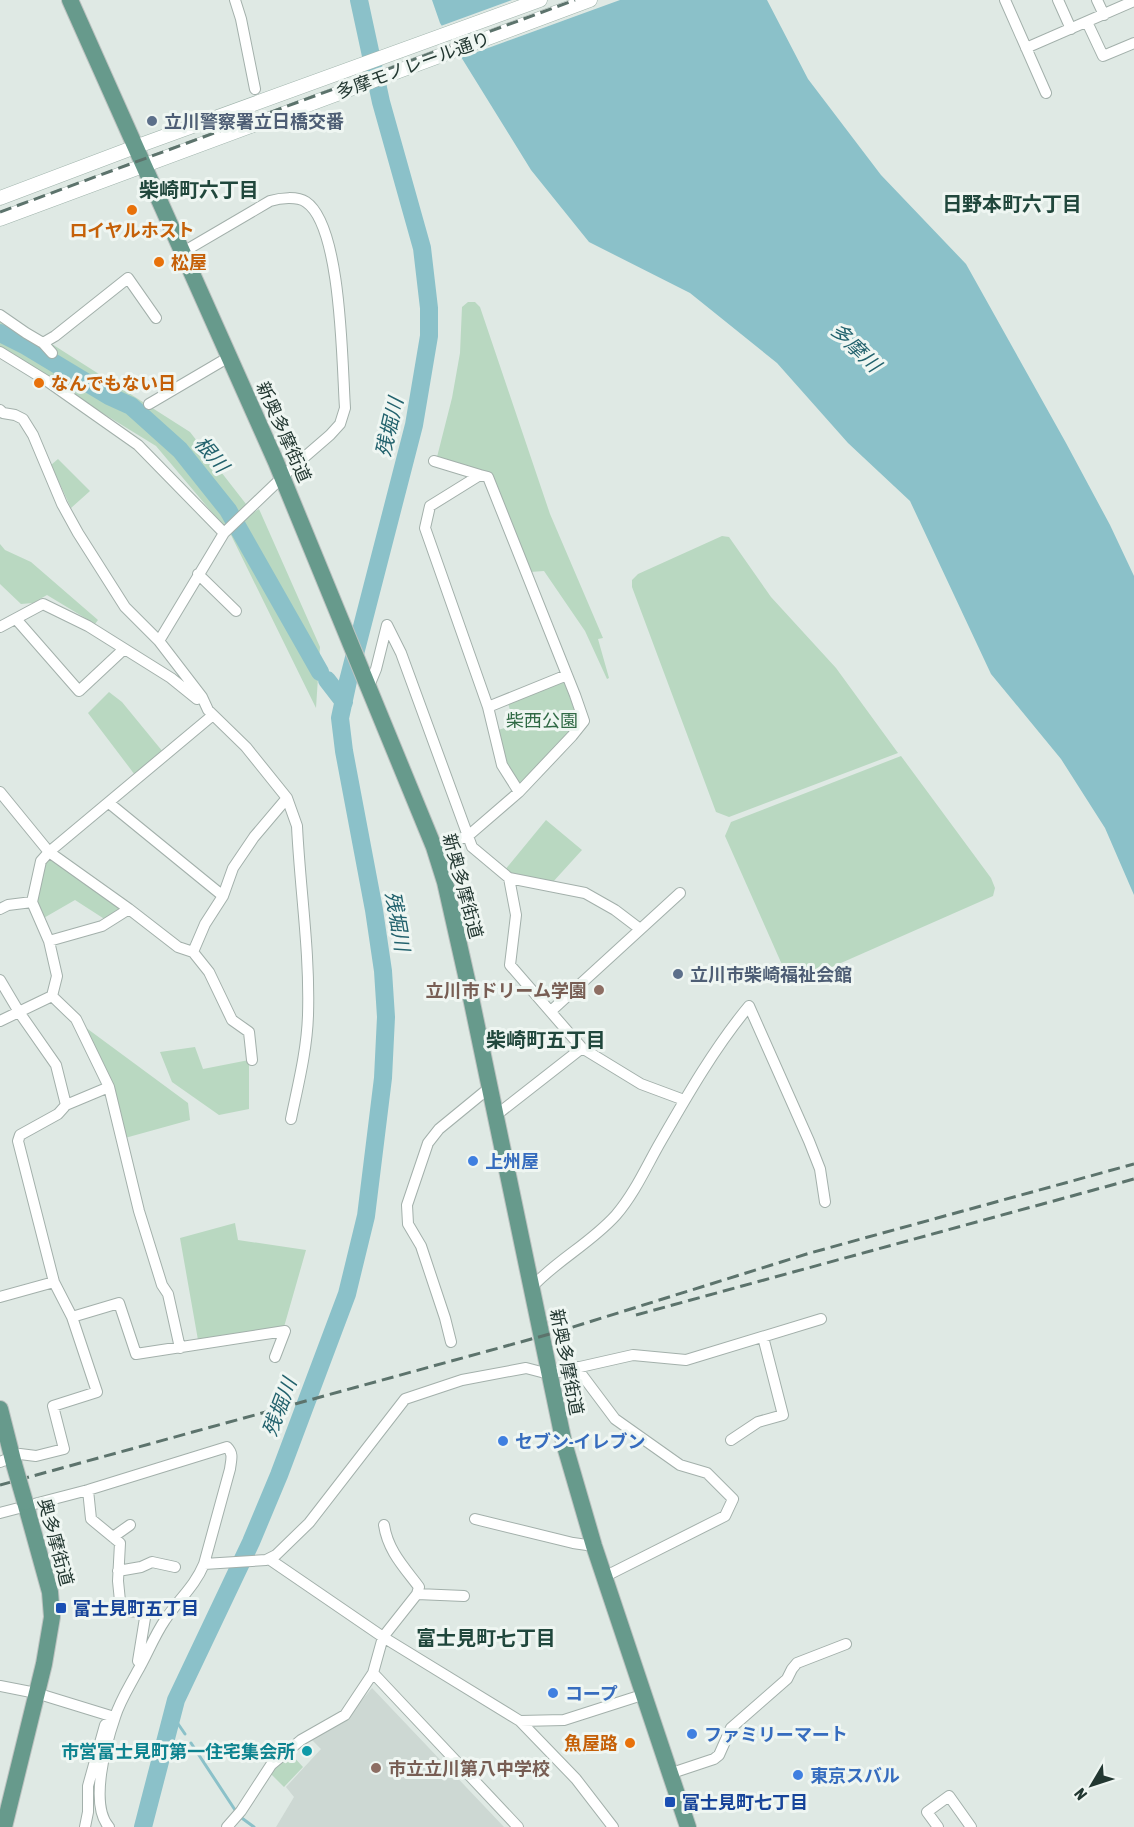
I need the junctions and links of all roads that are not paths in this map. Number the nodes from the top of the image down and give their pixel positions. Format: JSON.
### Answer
{"nodes":[{"id":1,"x":70,"y":0,"type":"edge"},
{"id":2,"x":235,"y":0,"type":"edge"},
{"id":3,"x":540,"y":0,"type":"edge"},
{"id":4,"x":590,"y":0,"type":"edge"},
{"id":5,"x":1005,"y":0,"type":"edge"},
{"id":6,"x":1058,"y":0,"type":"edge"},
{"id":7,"x":1097,"y":0,"type":"edge"},
{"id":8,"x":1134,"y":1,"type":"edge"},
{"id":9,"x":1104,"y":15,"type":"junction"},
{"id":10,"x":1087,"y":22,"type":"junction"},
{"id":11,"x":1071,"y":29,"type":"junction"},
{"id":12,"x":1134,"y":43,"type":"edge"},
{"id":13,"x":1026,"y":48,"type":"junction"},
{"id":14,"x":255,"y":89,"type":"dead end"},
{"id":15,"x":1046,"y":93,"type":"dead end"},
{"id":16,"x":135,"y":147,"type":"junction"},
{"id":17,"x":143,"y":165,"type":"junction"},
{"id":18,"x":0,"y":198,"type":"edge"},
{"id":19,"x":0,"y":219,"type":"edge"},
{"id":20,"x":183,"y":252,"type":"junction"},
{"id":21,"x":0,"y":315,"type":"edge"},
{"id":22,"x":156,"y":318,"type":"dead end"},
{"id":23,"x":43,"y":343,"type":"junction"},
{"id":24,"x":0,"y":352,"type":"edge"},
{"id":25,"x":52,"y":353,"type":"dead end"},
{"id":26,"x":229,"y":357,"type":"junction"},
{"id":27,"x":149,"y":404,"type":"dead end"},
{"id":28,"x":0,"y":410,"type":"edge"},
{"id":29,"x":434,"y":461,"type":"dead end"},
{"id":30,"x":480,"y":475,"type":"junction"},
{"id":31,"x":283,"y":477,"type":"junction"},
{"id":32,"x":224,"y":533,"type":"junction"},
{"id":33,"x":198,"y":574,"type":"junction"},
{"id":34,"x":236,"y":611,"type":"dead end"},
{"id":35,"x":16,"y":619,"type":"junction"},
{"id":36,"x":0,"y":627,"type":"edge"},
{"id":37,"x":159,"y":641,"type":"junction"},
{"id":38,"x":124,"y":649,"type":"junction"},
{"id":39,"x":567,"y":675,"type":"junction"},
{"id":40,"x":369,"y":686,"type":"junction"},
{"id":41,"x":488,"y":707,"type":"junction"},
{"id":42,"x":210,"y":712,"type":"junction"},
{"id":43,"x":0,"y":792,"type":"edge"},
{"id":44,"x":519,"y":792,"type":"junction"},
{"id":45,"x":287,"y":798,"type":"junction"},
{"id":46,"x":109,"y":803,"type":"junction"},
{"id":47,"x":468,"y":836,"type":"junction"},
{"id":48,"x":448,"y":843,"type":"dead end"},
{"id":49,"x":49,"y":852,"type":"junction"},
{"id":50,"x":509,"y":878,"type":"junction"},
{"id":51,"x":680,"y":893,"type":"dead end"},
{"id":52,"x":223,"y":896,"type":"junction"},
{"id":53,"x":32,"y":902,"type":"junction"},
{"id":54,"x":0,"y":909,"type":"edge"},
{"id":55,"x":129,"y":909,"type":"junction"},
{"id":56,"x":640,"y":929,"type":"junction"},
{"id":57,"x":49,"y":941,"type":"junction"},
{"id":58,"x":194,"y":952,"type":"junction"},
{"id":59,"x":0,"y":980,"type":"edge"},
{"id":60,"x":52,"y":996,"type":"junction"},
{"id":61,"x":551,"y":1011,"type":"junction"},
{"id":62,"x":19,"y":1012,"type":"junction"},
{"id":63,"x":0,"y":1021,"type":"edge"},
{"id":64,"x":582,"y":1048,"type":"junction"},
{"id":65,"x":252,"y":1060,"type":"dead end"},
{"id":66,"x":109,"y":1087,"type":"junction"},
{"id":67,"x":489,"y":1088,"type":"junction"},
{"id":68,"x":684,"y":1100,"type":"junction"},
{"id":69,"x":66,"y":1105,"type":"junction"},
{"id":70,"x":495,"y":1116,"type":"junction"},
{"id":71,"x":291,"y":1119,"type":"dead end"},
{"id":72,"x":825,"y":1202,"type":"dead end"},
{"id":73,"x":54,"y":1282,"type":"junction"},
{"id":74,"x":532,"y":1287,"type":"junction"},
{"id":75,"x":0,"y":1297,"type":"edge"},
{"id":76,"x":72,"y":1317,"type":"junction"},
{"id":77,"x":821,"y":1319,"type":"dead end"},
{"id":78,"x":764,"y":1336,"type":"junction"},
{"id":79,"x":451,"y":1342,"type":"dead end"},
{"id":80,"x":180,"y":1348,"type":"junction"},
{"id":81,"x":275,"y":1357,"type":"dead end"},
{"id":82,"x":576,"y":1367,"type":"junction"},
{"id":83,"x":549,"y":1374,"type":"junction"},
{"id":84,"x":0,"y":1409,"type":"edge"},
{"id":85,"x":731,"y":1440,"type":"dead end"},
{"id":86,"x":9,"y":1462,"type":"edge"},
{"id":87,"x":88,"y":1490,"type":"junction"},
{"id":88,"x":25,"y":1503,"type":"junction"},
{"id":89,"x":0,"y":1513,"type":"edge"},
{"id":90,"x":476,"y":1519,"type":"dead end"},
{"id":91,"x":130,"y":1525,"type":"dead end"},
{"id":92,"x":384,"y":1526,"type":"dead end"},
{"id":93,"x":113,"y":1537,"type":"junction"},
{"id":94,"x":594,"y":1546,"type":"junction"},
{"id":95,"x":267,"y":1560,"type":"junction"},
{"id":96,"x":204,"y":1564,"type":"junction"},
{"id":97,"x":175,"y":1567,"type":"dead end"},
{"id":98,"x":118,"y":1571,"type":"junction"},
{"id":99,"x":604,"y":1577,"type":"junction"},
{"id":100,"x":417,"y":1594,"type":"junction"},
{"id":101,"x":464,"y":1596,"type":"dead end"},
{"id":102,"x":383,"y":1636,"type":"junction"},
{"id":103,"x":846,"y":1644,"type":"dead end"},
{"id":104,"x":374,"y":1673,"type":"junction"},
{"id":105,"x":0,"y":1686,"type":"edge"},
{"id":106,"x":36,"y":1693,"type":"junction"},
{"id":107,"x":124,"y":1694,"type":"junction"},
{"id":108,"x":642,"y":1695,"type":"junction"},
{"id":109,"x":114,"y":1717,"type":"junction"},
{"id":110,"x":520,"y":1721,"type":"junction"},
{"id":111,"x":669,"y":1774,"type":"junction"},
{"id":112,"x":5,"y":1797,"type":"edge"},
{"id":113,"x":4,"y":1827,"type":"edge"},
{"id":114,"x":85,"y":1827,"type":"edge"},
{"id":115,"x":109,"y":1827,"type":"edge"},
{"id":116,"x":227,"y":1827,"type":"edge"},
{"id":117,"x":518,"y":1827,"type":"edge"},
{"id":118,"x":613,"y":1827,"type":"edge"},
{"id":119,"x":688,"y":1827,"type":"edge"},
{"id":120,"x":938,"y":1827,"type":"edge"},
{"id":121,"x":971,"y":1827,"type":"edge"}],
"edges":[{"from":1,"to":16,"type":"main road","name":"新奥多摩街道"},
{"from":2,"to":14,"type":"street"},
{"from":3,"to":16,"type":"main road","name":"多摩モノレール通り"},
{"from":4,"to":17,"type":"main road","name":"多摩モノレール通り"},
{"from":5,"to":13,"type":"street"},
{"from":6,"to":11,"type":"street"},
{"from":7,"to":9,"type":"street"},
{"from":8,"to":9,"type":"street"},
{"from":9,"to":10,"type":"street"},
{"from":10,"to":11,"type":"street"},
{"from":10,"to":12,"type":"street"},
{"from":11,"to":13,"type":"street"},
{"from":13,"to":15,"type":"street"},
{"from":16,"to":17,"type":"main road","name":"新奥多摩街道"},
{"from":16,"to":18,"type":"main road","name":"多摩モノレール通り"},
{"from":17,"to":19,"type":"main road","name":"多摩モノレール通り"},
{"from":17,"to":20,"type":"main road","name":"新奥多摩街道"},
{"from":20,"to":26,"type":"main road","name":"新奥多摩街道"},
{"from":20,"to":31,"type":"street"},
{"from":21,"to":23,"type":"street"},
{"from":22,"to":23,"type":"street"},
{"from":23,"to":25,"type":"street"},
{"from":24,"to":32,"type":"street"},
{"from":26,"to":27,"type":"street"},
{"from":26,"to":31,"type":"main road","name":"新奥多摩街道"},
{"from":28,"to":37,"type":"street"},
{"from":29,"to":30,"type":"street"},
{"from":30,"to":39,"type":"street"},
{"from":30,"to":41,"type":"street"},
{"from":31,"to":32,"type":"street"},
{"from":31,"to":40,"type":"main road","name":"新奥多摩街道"},
{"from":32,"to":33,"type":"street"},
{"from":33,"to":34,"type":"street"},
{"from":33,"to":37,"type":"street"},
{"from":35,"to":36,"type":"street"},
{"from":35,"to":38,"type":"street"},
{"from":35,"to":38,"type":"street"},
{"from":37,"to":42,"type":"street"},
{"from":38,"to":42,"type":"street"},
{"from":39,"to":41,"type":"street"},
{"from":39,"to":44,"type":"street"},
{"from":40,"to":47,"type":"street"},
{"from":40,"to":67,"type":"main road","name":"新奥多摩街道"},
{"from":41,"to":44,"type":"street"},
{"from":42,"to":45,"type":"street"},
{"from":42,"to":46,"type":"street"},
{"from":43,"to":49,"type":"street"},
{"from":44,"to":47,"type":"street"},
{"from":45,"to":52,"type":"street"},
{"from":45,"to":71,"type":"street"},
{"from":46,"to":49,"type":"street"},
{"from":46,"to":52,"type":"street"},
{"from":47,"to":48,"type":"street"},
{"from":47,"to":50,"type":"street"},
{"from":49,"to":53,"type":"street"},
{"from":49,"to":55,"type":"street"},
{"from":50,"to":56,"type":"street"},
{"from":50,"to":61,"type":"street"},
{"from":51,"to":56,"type":"street"},
{"from":52,"to":58,"type":"street"},
{"from":53,"to":54,"type":"street"},
{"from":53,"to":57,"type":"street"},
{"from":55,"to":57,"type":"street"},
{"from":55,"to":58,"type":"street"},
{"from":56,"to":61,"type":"street"},
{"from":57,"to":60,"type":"street"},
{"from":58,"to":65,"type":"street"},
{"from":59,"to":62,"type":"street"},
{"from":60,"to":62,"type":"street"},
{"from":60,"to":66,"type":"street"},
{"from":61,"to":64,"type":"street"},
{"from":62,"to":63,"type":"street"},
{"from":62,"to":69,"type":"street"},
{"from":64,"to":68,"type":"street"},
{"from":64,"to":70,"type":"street"},
{"from":66,"to":69,"type":"street"},
{"from":66,"to":80,"type":"street"},
{"from":67,"to":70,"type":"main road","name":"新奥多摩街道"},
{"from":67,"to":79,"type":"street"},
{"from":68,"to":72,"type":"street"},
{"from":68,"to":74,"type":"street"},
{"from":69,"to":73,"type":"street"},
{"from":70,"to":74,"type":"main road","name":"新奥多摩街道"},
{"from":73,"to":75,"type":"street"},
{"from":73,"to":76,"type":"street"},
{"from":74,"to":83,"type":"main road","name":"新奥多摩街道"},
{"from":76,"to":80,"type":"street"},
{"from":76,"to":86,"type":"street"},
{"from":77,"to":78,"type":"street"},
{"from":78,"to":82,"type":"street"},
{"from":78,"to":85,"type":"street"},
{"from":80,"to":81,"type":"street"},
{"from":82,"to":83,"type":"street"},
{"from":82,"to":99,"type":"street"},
{"from":83,"to":94,"type":"main road","name":"新奥多摩街道"},
{"from":83,"to":95,"type":"street"},
{"from":84,"to":86,"type":"main road","name":"奥多摩街道"},
{"from":86,"to":88,"type":"main road","name":"奥多摩街道","bridge":true},
{"from":87,"to":88,"type":"street"},
{"from":87,"to":93,"type":"street"},
{"from":87,"to":96,"type":"street"},
{"from":88,"to":89,"type":"street"},
{"from":88,"to":106,"type":"main road","name":"奥多摩街道"},
{"from":90,"to":94,"type":"street"},
{"from":91,"to":93,"type":"street"},
{"from":92,"to":100,"type":"street"},
{"from":93,"to":98,"type":"street"},
{"from":94,"to":99,"type":"main road","name":"新奥多摩街道"},
{"from":95,"to":96,"type":"street"},
{"from":95,"to":102,"type":"street"},
{"from":96,"to":107,"type":"street"},
{"from":97,"to":98,"type":"street"},
{"from":98,"to":107,"type":"street"},
{"from":99,"to":108,"type":"main road","name":"新奥多摩街道"},
{"from":100,"to":101,"type":"street"},
{"from":100,"to":102,"type":"street"},
{"from":102,"to":104,"type":"street"},
{"from":102,"to":110,"type":"street"},
{"from":103,"to":111,"type":"street"},
{"from":104,"to":116,"type":"street"},
{"from":104,"to":117,"type":"street"},
{"from":105,"to":106,"type":"street"},
{"from":106,"to":109,"type":"street"},
{"from":106,"to":112,"type":"main road","name":"奥多摩街道"},
{"from":107,"to":109,"type":"street"},
{"from":108,"to":110,"type":"street"},
{"from":108,"to":111,"type":"main road","name":"新奥多摩街道"},
{"from":109,"to":114,"type":"street"},
{"from":109,"to":115,"type":"street"},
{"from":110,"to":118,"type":"street"},
{"from":111,"to":119,"type":"main road","name":"新奥多摩街道"},
{"from":112,"to":113,"type":"main road","name":"奥多摩街道"},
{"from":120,"to":121,"type":"street"}]}
